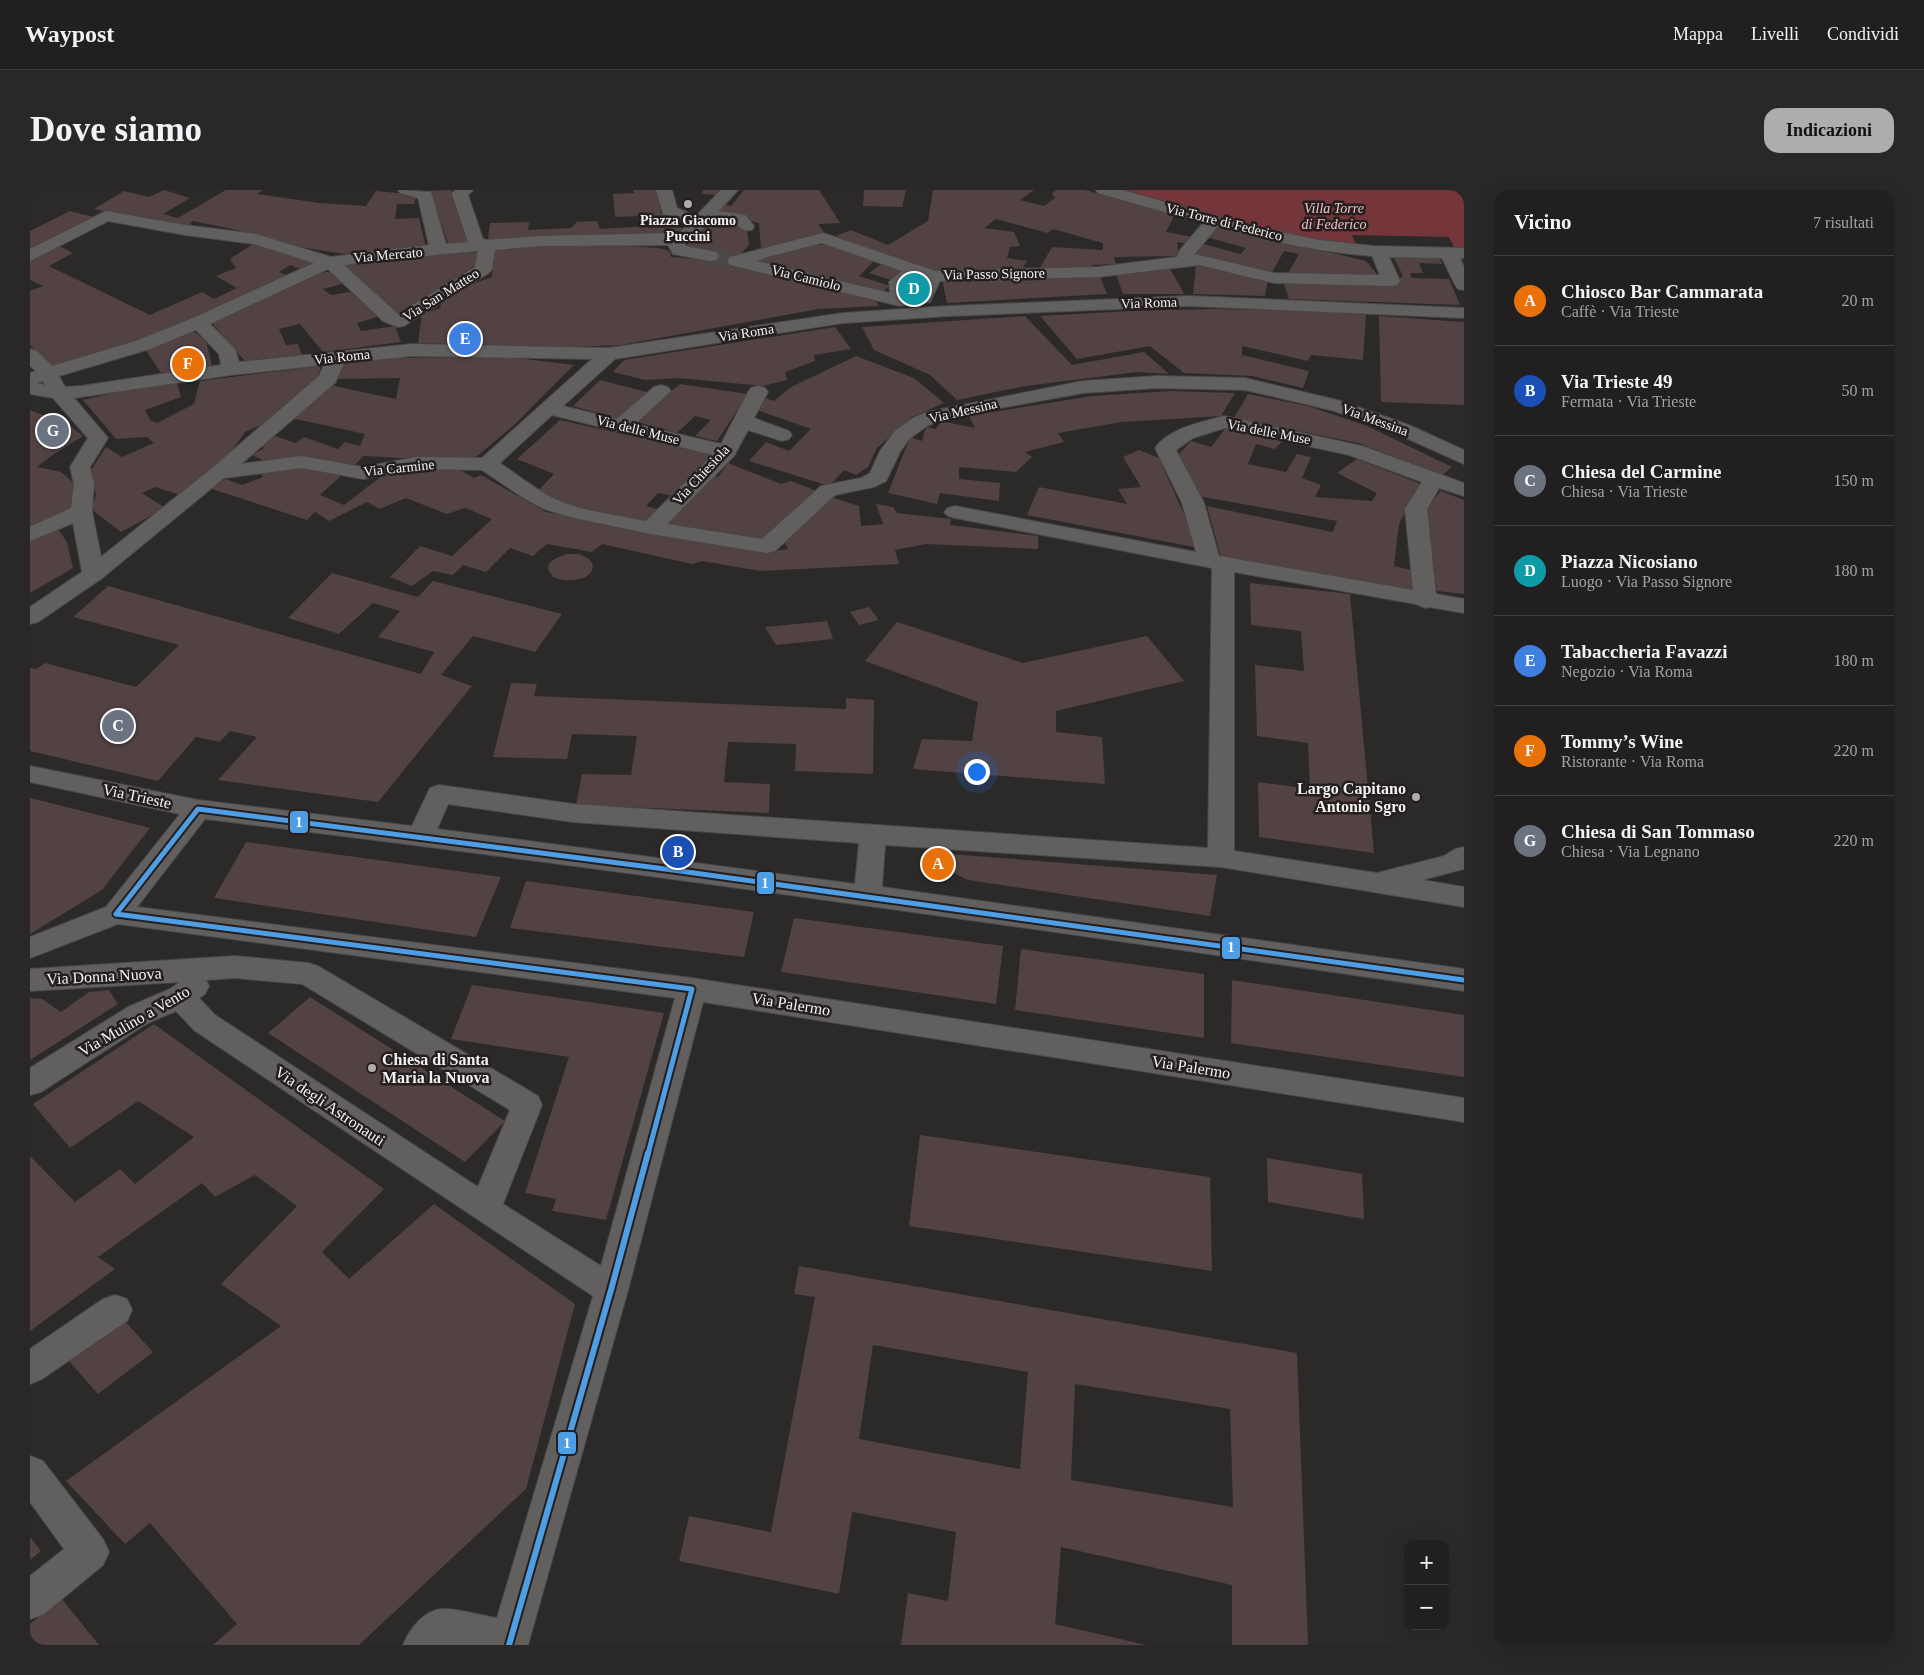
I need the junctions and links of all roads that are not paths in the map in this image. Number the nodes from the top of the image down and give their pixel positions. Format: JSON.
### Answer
{"nodes":[{"id":1,"x":406,"y":190,"type":"edge"},
{"id":2,"x":465,"y":190,"type":"edge"},
{"id":3,"x":664,"y":190,"type":"edge"},
{"id":4,"x":730,"y":190,"type":"edge"},
{"id":5,"x":1104,"y":190,"type":"edge"},
{"id":6,"x":702,"y":218,"type":"junction"},
{"id":7,"x":1214,"y":220,"type":"junction"},
{"id":8,"x":746,"y":226,"type":"dead end"},
{"id":9,"x":674,"y":240,"type":"junction"},
{"id":10,"x":487,"y":246,"type":"junction"},
{"id":11,"x":1378,"y":250,"type":"junction"},
{"id":12,"x":439,"y":251,"type":"junction"},
{"id":13,"x":1456,"y":253,"type":"edge"},
{"id":14,"x":30,"y":256,"type":"edge"},
{"id":15,"x":710,"y":256,"type":"tunnel mouth"},
{"id":16,"x":737,"y":261,"type":"joint"},
{"id":17,"x":330,"y":262,"type":"junction"},
{"id":18,"x":1185,"y":263,"type":"junction"},
{"id":19,"x":1108,"y":269,"type":"junction"},
{"id":20,"x":933,"y":276,"type":"junction"},
{"id":21,"x":1464,"y":285,"type":"edge"},
{"id":22,"x":900,"y":301,"type":"junction"},
{"id":23,"x":1117,"y":304,"type":"junction"},
{"id":24,"x":1464,"y":313,"type":"edge"},
{"id":25,"x":199,"y":322,"type":"junction"},
{"id":26,"x":609,"y":354,"type":"junction"},
{"id":27,"x":30,"y":355,"type":"edge"},
{"id":28,"x":336,"y":358,"type":"junction"},
{"id":29,"x":231,"y":369,"type":"junction"},
{"id":30,"x":39,"y":376,"type":"edge"},
{"id":31,"x":30,"y":388,"type":"edge"},
{"id":32,"x":661,"y":391,"type":"dead end"},
{"id":33,"x":758,"y":392,"type":"dead end"},
{"id":34,"x":59,"y":393,"type":"junction"},
{"id":35,"x":550,"y":409,"type":"junction"},
{"id":36,"x":743,"y":421,"type":"junction"},
{"id":37,"x":621,"y":426,"type":"junction"},
{"id":38,"x":782,"y":435,"type":"dead end"},
{"id":39,"x":727,"y":452,"type":"junction"},
{"id":40,"x":1464,"y":458,"type":"edge"},
{"id":41,"x":487,"y":464,"type":"junction"},
{"id":42,"x":218,"y":473,"type":"junction"},
{"id":43,"x":1434,"y":479,"type":"junction"},
{"id":44,"x":1464,"y":490,"type":"edge"},
{"id":45,"x":82,"y":511,"type":"junction"},
{"id":46,"x":955,"y":512,"type":"dead end"},
{"id":47,"x":651,"y":528,"type":"junction"},
{"id":48,"x":30,"y":535,"type":"edge"},
{"id":49,"x":1216,"y":562,"type":"junction"},
{"id":50,"x":93,"y":574,"type":"junction"},
{"id":51,"x":1425,"y":601,"type":"junction"},
{"id":52,"x":1464,"y":606,"type":"edge"},
{"id":53,"x":30,"y":617,"type":"edge"},
{"id":54,"x":30,"y":774,"type":"edge"},
{"id":55,"x":198,"y":808,"type":"junction"},
{"id":56,"x":873,"y":835,"type":"junction"},
{"id":57,"x":421,"y":836,"type":"junction"},
{"id":58,"x":1464,"y":856,"type":"edge"},
{"id":59,"x":1221,"y":858,"type":"junction"},
{"id":60,"x":1376,"y":882,"type":"junction"},
{"id":61,"x":868,"y":895,"type":"junction"},
{"id":62,"x":1464,"y":897,"type":"edge"},
{"id":63,"x":116,"y":914,"type":"junction"},
{"id":64,"x":30,"y":948,"type":"edge"},
{"id":65,"x":208,"y":969,"type":"junction"},
{"id":66,"x":30,"y":980,"type":"edge"},
{"id":67,"x":1464,"y":980,"type":"edge"},
{"id":68,"x":692,"y":988,"type":"junction"},
{"id":69,"x":180,"y":997,"type":"junction"},
{"id":70,"x":30,"y":1083,"type":"edge"},
{"id":71,"x":1464,"y":1110,"type":"edge"},
{"id":72,"x":485,"y":1210,"type":"junction"},
{"id":73,"x":612,"y":1290,"type":"junction"},
{"id":74,"x":115,"y":1310,"type":"dead end"},
{"id":75,"x":30,"y":1368,"type":"edge"},
{"id":76,"x":30,"y":1473,"type":"edge"},
{"id":77,"x":30,"y":1600,"type":"edge"},
{"id":78,"x":509,"y":1643,"type":"edge"},
{"id":79,"x":422,"y":1645,"type":"edge"}],
"edges":[{"from":1,"to":12,"type":"street"},
{"from":2,"to":10,"type":"street","name":"Via San Matteo"},
{"from":3,"to":6,"type":"street"},
{"from":4,"to":6,"type":"street"},
{"from":5,"to":7,"type":"street","name":"Via Torre di Federico"},
{"from":6,"to":8,"type":"street"},
{"from":6,"to":9,"type":"street"},
{"from":7,"to":11,"type":"street","name":"Via Torre di Federico"},
{"from":7,"to":18,"type":"street"},
{"from":9,"to":10,"type":"street","name":"Via Mercato"},
{"from":9,"to":15,"type":"street"},
{"from":10,"to":12,"type":"street","name":"Via Mercato"},
{"from":10,"to":17,"type":"street","name":"Via San Matteo"},
{"from":11,"to":13,"type":"street","name":"Via Torre di Federico"},
{"from":11,"to":18,"type":"street","name":"Via Passo Signore"},
{"from":12,"to":17,"type":"street","name":"Via Mercato"},
{"from":13,"to":21,"type":"street"},
{"from":14,"to":17,"type":"street"},
{"from":16,"to":20,"type":"street","name":"Via Passo Signore"},
{"from":16,"to":22,"type":"street","name":"Via Camiolo"},
{"from":17,"to":25,"type":"street","name":"Via Mercato"},
{"from":18,"to":19,"type":"street","name":"Via Passo Signore"},
{"from":19,"to":20,"type":"street","name":"Via Passo Signore"},
{"from":19,"to":23,"type":"street"},
{"from":20,"to":22,"type":"street"},
{"from":20,"to":22,"type":"street"},
{"from":23,"to":24,"type":"street","name":"Via Roma"},
{"from":23,"to":26,"type":"street","name":"Via Roma"},
{"from":25,"to":29,"type":"street"},
{"from":25,"to":30,"type":"street","name":"Via Mercato"},
{"from":26,"to":28,"type":"street","name":"Via Roma"},
{"from":26,"to":35,"type":"street"},
{"from":27,"to":30,"type":"street"},
{"from":28,"to":29,"type":"street","name":"Via Roma"},
{"from":28,"to":42,"type":"street"},
{"from":29,"to":34,"type":"street","name":"Via Roma"},
{"from":30,"to":34,"type":"street"},
{"from":31,"to":34,"type":"street","name":"Via Roma"},
{"from":32,"to":37,"type":"street"},
{"from":33,"to":36,"type":"street","name":"Via Chiesiola"},
{"from":34,"to":45,"type":"street"},
{"from":35,"to":37,"type":"street","name":"Via delle Muse"},
{"from":35,"to":41,"type":"street"},
{"from":36,"to":38,"type":"street"},
{"from":36,"to":39,"type":"street","name":"Via Chiesiola"},
{"from":37,"to":39,"type":"street","name":"Via delle Muse"},
{"from":39,"to":47,"type":"street","name":"Via Chiesiola"},
{"from":40,"to":47,"type":"street","name":"Via Messina"},
{"from":41,"to":42,"type":"street","name":"Via Carmine"},
{"from":41,"to":47,"type":"street","name":"Via Messina"},
{"from":42,"to":50,"type":"street"},
{"from":43,"to":44,"type":"street","name":"Via delle Muse"},
{"from":43,"to":49,"type":"street","name":"Via delle Muse"},
{"from":43,"to":51,"type":"street"},
{"from":45,"to":48,"type":"street"},
{"from":45,"to":50,"type":"street"},
{"from":46,"to":49,"type":"street"},
{"from":49,"to":51,"type":"street"},
{"from":49,"to":59,"type":"street","name":"Via delle Muse"},
{"from":50,"to":53,"type":"street"},
{"from":51,"to":52,"type":"street"},
{"from":54,"to":55,"type":"street","name":"Via Trieste"},
{"from":55,"to":57,"type":"street","name":"Via Trieste"},
{"from":55,"to":63,"type":"street"},
{"from":56,"to":57,"type":"street"},
{"from":56,"to":59,"type":"street"},
{"from":56,"to":61,"type":"street"},
{"from":57,"to":61,"type":"street","name":"Via Trieste"},
{"from":58,"to":60,"type":"street"},
{"from":59,"to":60,"type":"street"},
{"from":60,"to":62,"type":"street"},
{"from":61,"to":67,"type":"street","name":"Via Trieste"},
{"from":63,"to":64,"type":"street"},
{"from":63,"to":68,"type":"street","name":"Via Palermo"},
{"from":65,"to":66,"type":"street","name":"Via Donna Nuova"},
{"from":65,"to":69,"type":"street","name":"Via Mulino a Vento"},
{"from":65,"to":72,"type":"street"},
{"from":68,"to":71,"type":"street","name":"Via Palermo"},
{"from":68,"to":73,"type":"street"},
{"from":69,"to":70,"type":"street","name":"Via Mulino a Vento"},
{"from":69,"to":72,"type":"street","name":"Via degli Astronauti"},
{"from":72,"to":73,"type":"street","name":"Via degli Astronauti"},
{"from":73,"to":78,"type":"street"},
{"from":74,"to":75,"type":"street"},
{"from":76,"to":77,"type":"street"},
{"from":78,"to":79,"type":"street"}]}
